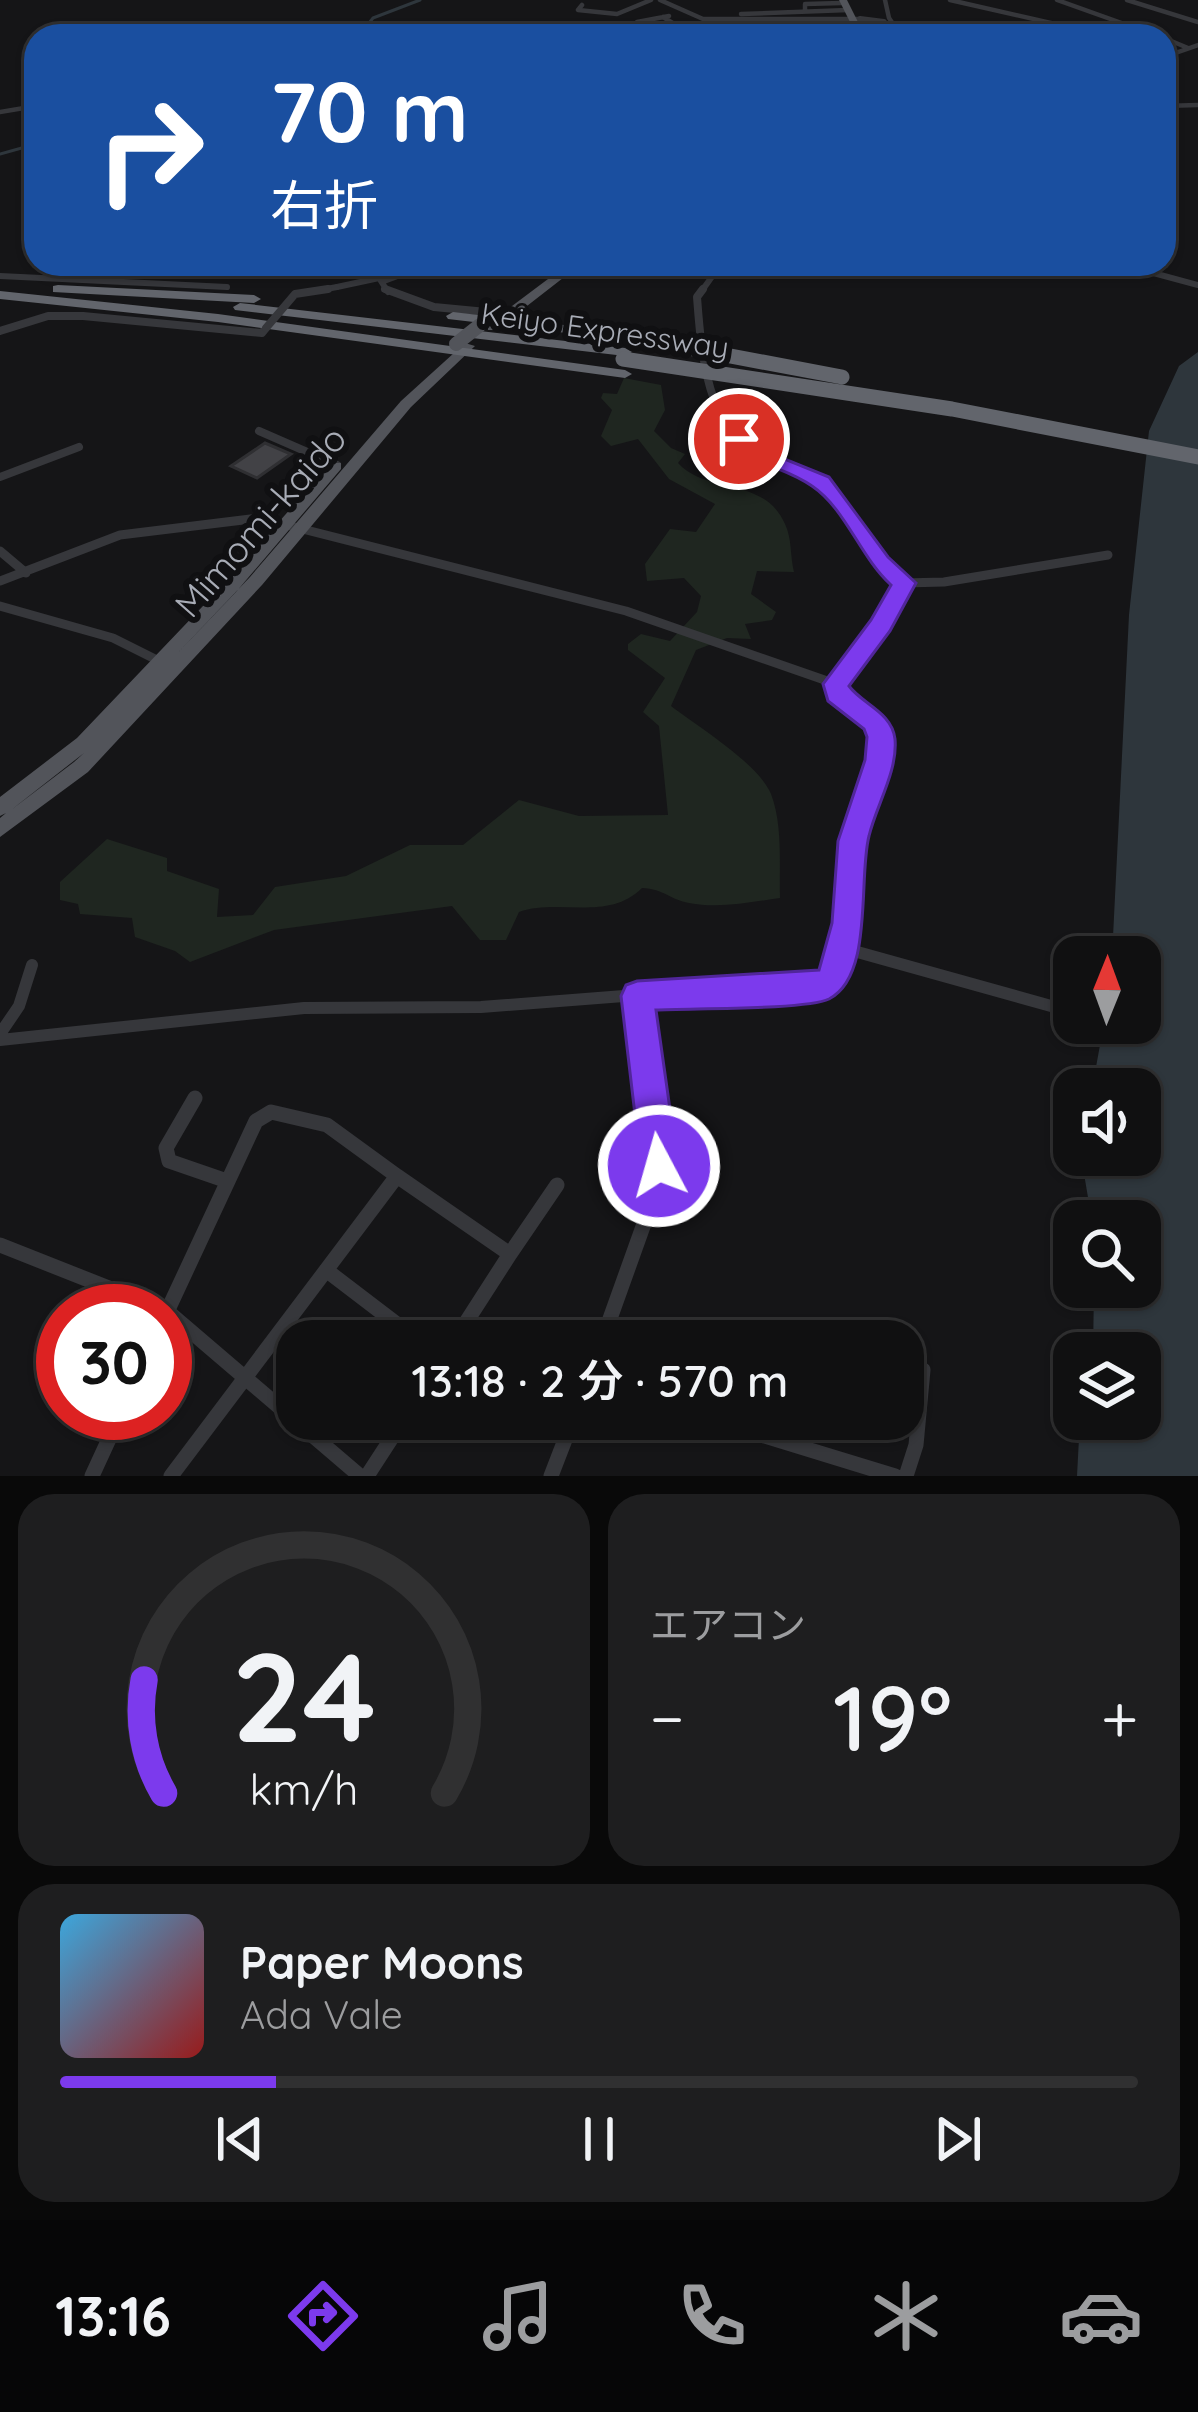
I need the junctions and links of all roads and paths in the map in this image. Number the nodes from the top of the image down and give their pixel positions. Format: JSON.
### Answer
{"nodes":[{"id":1,"x":651,"y":0,"type":"edge"},
{"id":2,"x":660,"y":0,"type":"edge"},
{"id":3,"x":950,"y":0,"type":"edge"},
{"id":4,"x":1127,"y":0,"type":"edge"},
{"id":5,"x":1055,"y":2,"type":"edge"},
{"id":6,"x":582,"y":5,"type":"dead end"},
{"id":7,"x":850,"y":9,"type":"edge"},
{"id":8,"x":685,"y":13,"type":"junction"},
{"id":9,"x":663,"y":16,"type":"junction"},
{"id":10,"x":757,"y":19,"type":"junction"},
{"id":11,"x":823,"y":19,"type":"junction"},
{"id":12,"x":734,"y":20,"type":"junction"},
{"id":13,"x":638,"y":22,"type":"dead end"},
{"id":14,"x":1198,"y":22,"type":"edge"},
{"id":15,"x":675,"y":24,"type":"edge"},
{"id":16,"x":730,"y":24,"type":"edge"},
{"id":17,"x":770,"y":24,"type":"edge"},
{"id":18,"x":824,"y":24,"type":"edge"},
{"id":19,"x":885,"y":24,"type":"edge"},
{"id":20,"x":1055,"y":24,"type":"edge"},
{"id":21,"x":1122,"y":24,"type":"edge"},
{"id":22,"x":1176,"y":43,"type":"edge"},
{"id":23,"x":1198,"y":45,"type":"edge"},
{"id":24,"x":1188,"y":48,"type":"junction"},
{"id":25,"x":1176,"y":52,"type":"edge"},
{"id":26,"x":0,"y":276,"type":"edge"},
{"id":27,"x":398,"y":276,"type":"edge"},
{"id":28,"x":546,"y":276,"type":"edge"},
{"id":29,"x":557,"y":276,"type":"edge"},
{"id":30,"x":713,"y":276,"type":"edge"},
{"id":31,"x":1165,"y":276,"type":"edge"},
{"id":32,"x":384,"y":281,"type":"junction"},
{"id":33,"x":1198,"y":285,"type":"edge"},
{"id":34,"x":227,"y":287,"type":"dead end"},
{"id":35,"x":0,"y":291,"type":"edge"},
{"id":36,"x":492,"y":320,"type":"junction"},
{"id":37,"x":0,"y":331,"type":"edge"},
{"id":38,"x":458,"y":349,"type":"junction"},
{"id":39,"x":624,"y":355,"type":"junction"},
{"id":40,"x":259,"y":431,"type":"dead end"},
{"id":41,"x":79,"y":446,"type":"dead end"},
{"id":42,"x":1198,"y":452,"type":"edge"},
{"id":43,"x":337,"y":465,"type":"junction"},
{"id":44,"x":0,"y":477,"type":"edge"},
{"id":45,"x":293,"y":527,"type":"junction"},
{"id":46,"x":0,"y":551,"type":"edge"},
{"id":47,"x":1108,"y":555,"type":"dead end"},
{"id":48,"x":26,"y":573,"type":"junction"},
{"id":49,"x":0,"y":581,"type":"edge"},
{"id":50,"x":904,"y":583,"type":"junction"},
{"id":51,"x":0,"y":606,"type":"edge"},
{"id":52,"x":160,"y":661,"type":"junction"},
{"id":53,"x":836,"y":684,"type":"junction"},
{"id":54,"x":11,"y":801,"type":"edge"},
{"id":55,"x":0,"y":829,"type":"edge"},
{"id":56,"x":843,"y":948,"type":"junction"},
{"id":57,"x":32,"y":965,"type":"dead end"},
{"id":58,"x":637,"y":996,"type":"junction"},
{"id":59,"x":1053,"y":1007,"type":"edge"},
{"id":60,"x":0,"y":1037,"type":"edge"},
{"id":61,"x":195,"y":1098,"type":"dead end"},
{"id":62,"x":397,"y":1176,"type":"junction"},
{"id":63,"x":227,"y":1181,"type":"junction"},
{"id":64,"x":557,"y":1185,"type":"dead end"},
{"id":65,"x":0,"y":1245,"type":"edge"},
{"id":66,"x":509,"y":1255,"type":"junction"},
{"id":67,"x":326,"y":1270,"type":"junction"},
{"id":68,"x":94,"y":1284,"type":"edge"},
{"id":69,"x":180,"y":1284,"type":"edge"},
{"id":70,"x":391,"y":1320,"type":"edge"},
{"id":71,"x":467,"y":1320,"type":"edge"},
{"id":72,"x":610,"y":1320,"type":"edge"},
{"id":73,"x":192,"y":1334,"type":"edge"},
{"id":74,"x":248,"y":1376,"type":"junction"},
{"id":75,"x":109,"y":1440,"type":"edge"},
{"id":76,"x":389,"y":1440,"type":"edge"},
{"id":77,"x":565,"y":1440,"type":"edge"},
{"id":78,"x":778,"y":1440,"type":"edge"},
{"id":79,"x":916,"y":1440,"type":"edge"},
{"id":80,"x":92,"y":1476,"type":"edge"},
{"id":81,"x":171,"y":1476,"type":"edge"},
{"id":82,"x":363,"y":1476,"type":"edge"},
{"id":83,"x":551,"y":1476,"type":"edge"},
{"id":84,"x":895,"y":1476,"type":"edge"},
{"id":85,"x":906,"y":1476,"type":"edge"}],
"edges":[{"from":1,"to":6,"type":"street"},
{"from":2,"to":8,"type":"street"},
{"from":3,"to":20,"type":"street"},
{"from":4,"to":14,"type":"street"},
{"from":5,"to":21,"type":"street"},
{"from":7,"to":11,"type":"street"},
{"from":7,"to":12,"type":"street"},
{"from":7,"to":19,"type":"street"},
{"from":8,"to":9,"type":"street"},
{"from":8,"to":12,"type":"street"},
{"from":9,"to":13,"type":"street"},
{"from":9,"to":15,"type":"street"},
{"from":10,"to":11,"type":"street"},
{"from":10,"to":12,"type":"street"},
{"from":10,"to":16,"type":"street"},
{"from":10,"to":17,"type":"street"},
{"from":11,"to":18,"type":"street"},
{"from":22,"to":24,"type":"street"},
{"from":23,"to":24,"type":"street"},
{"from":24,"to":25,"type":"street"},
{"from":26,"to":34,"type":"street"},
{"from":27,"to":32,"type":"street"},
{"from":28,"to":36,"type":"main road","name":"Mimomi-kaido"},
{"from":29,"to":36,"type":"main road","name":"Mimomi-kaido"},
{"from":30,"to":50,"type":"street"},
{"from":31,"to":33,"type":"street"},
{"from":32,"to":36,"type":"street"},
{"from":32,"to":37,"type":"street","bridge":true},
{"from":35,"to":36,"type":"highway"},
{"from":35,"to":38,"type":"highway"},
{"from":35,"to":39,"type":"highway","name":"Keiyo Expressway"},
{"from":36,"to":38,"type":"main road","name":"Mimomi-kaido"},
{"from":36,"to":39,"type":"highway"},
{"from":38,"to":39,"type":"highway"},
{"from":38,"to":43,"type":"main road","name":"Mimomi-kaido"},
{"from":38,"to":45,"type":"main road","name":"Mimomi-kaido"},
{"from":39,"to":42,"type":"highway","name":"Keiyo Expressway","bridge":true},
{"from":40,"to":43,"type":"street"},
{"from":41,"to":44,"type":"street"},
{"from":43,"to":45,"type":"main road","name":"Mimomi-kaido"},
{"from":45,"to":48,"type":"street"},
{"from":45,"to":52,"type":"main road","name":"Mimomi-kaido"},
{"from":45,"to":53,"type":"street"},
{"from":45,"to":54,"type":"main road","name":"Mimomi-kaido"},
{"from":46,"to":48,"type":"street"},
{"from":47,"to":50,"type":"street"},
{"from":48,"to":49,"type":"street"},
{"from":50,"to":53,"type":"street"},
{"from":51,"to":52,"type":"street"},
{"from":52,"to":54,"type":"main road","name":"Mimomi-kaido"},
{"from":53,"to":56,"type":"street"},
{"from":54,"to":55,"type":"main road","name":"Mimomi-kaido"},
{"from":56,"to":58,"type":"street"},
{"from":56,"to":59,"type":"street"},
{"from":57,"to":60,"type":"street"},
{"from":58,"to":60,"type":"street"},
{"from":58,"to":72,"type":"street"},
{"from":61,"to":63,"type":"street"},
{"from":62,"to":63,"type":"street"},
{"from":62,"to":66,"type":"street"},
{"from":62,"to":67,"type":"street"},
{"from":63,"to":69,"type":"street"},
{"from":64,"to":66,"type":"street"},
{"from":65,"to":68,"type":"street"},
{"from":66,"to":71,"type":"street"},
{"from":67,"to":70,"type":"street"},
{"from":67,"to":74,"type":"street"},
{"from":73,"to":74,"type":"street"},
{"from":74,"to":81,"type":"street"},
{"from":74,"to":82,"type":"street"},
{"from":75,"to":80,"type":"street"},
{"from":76,"to":82,"type":"street"},
{"from":77,"to":83,"type":"street"},
{"from":78,"to":84,"type":"street"},
{"from":79,"to":85,"type":"street"}]}
